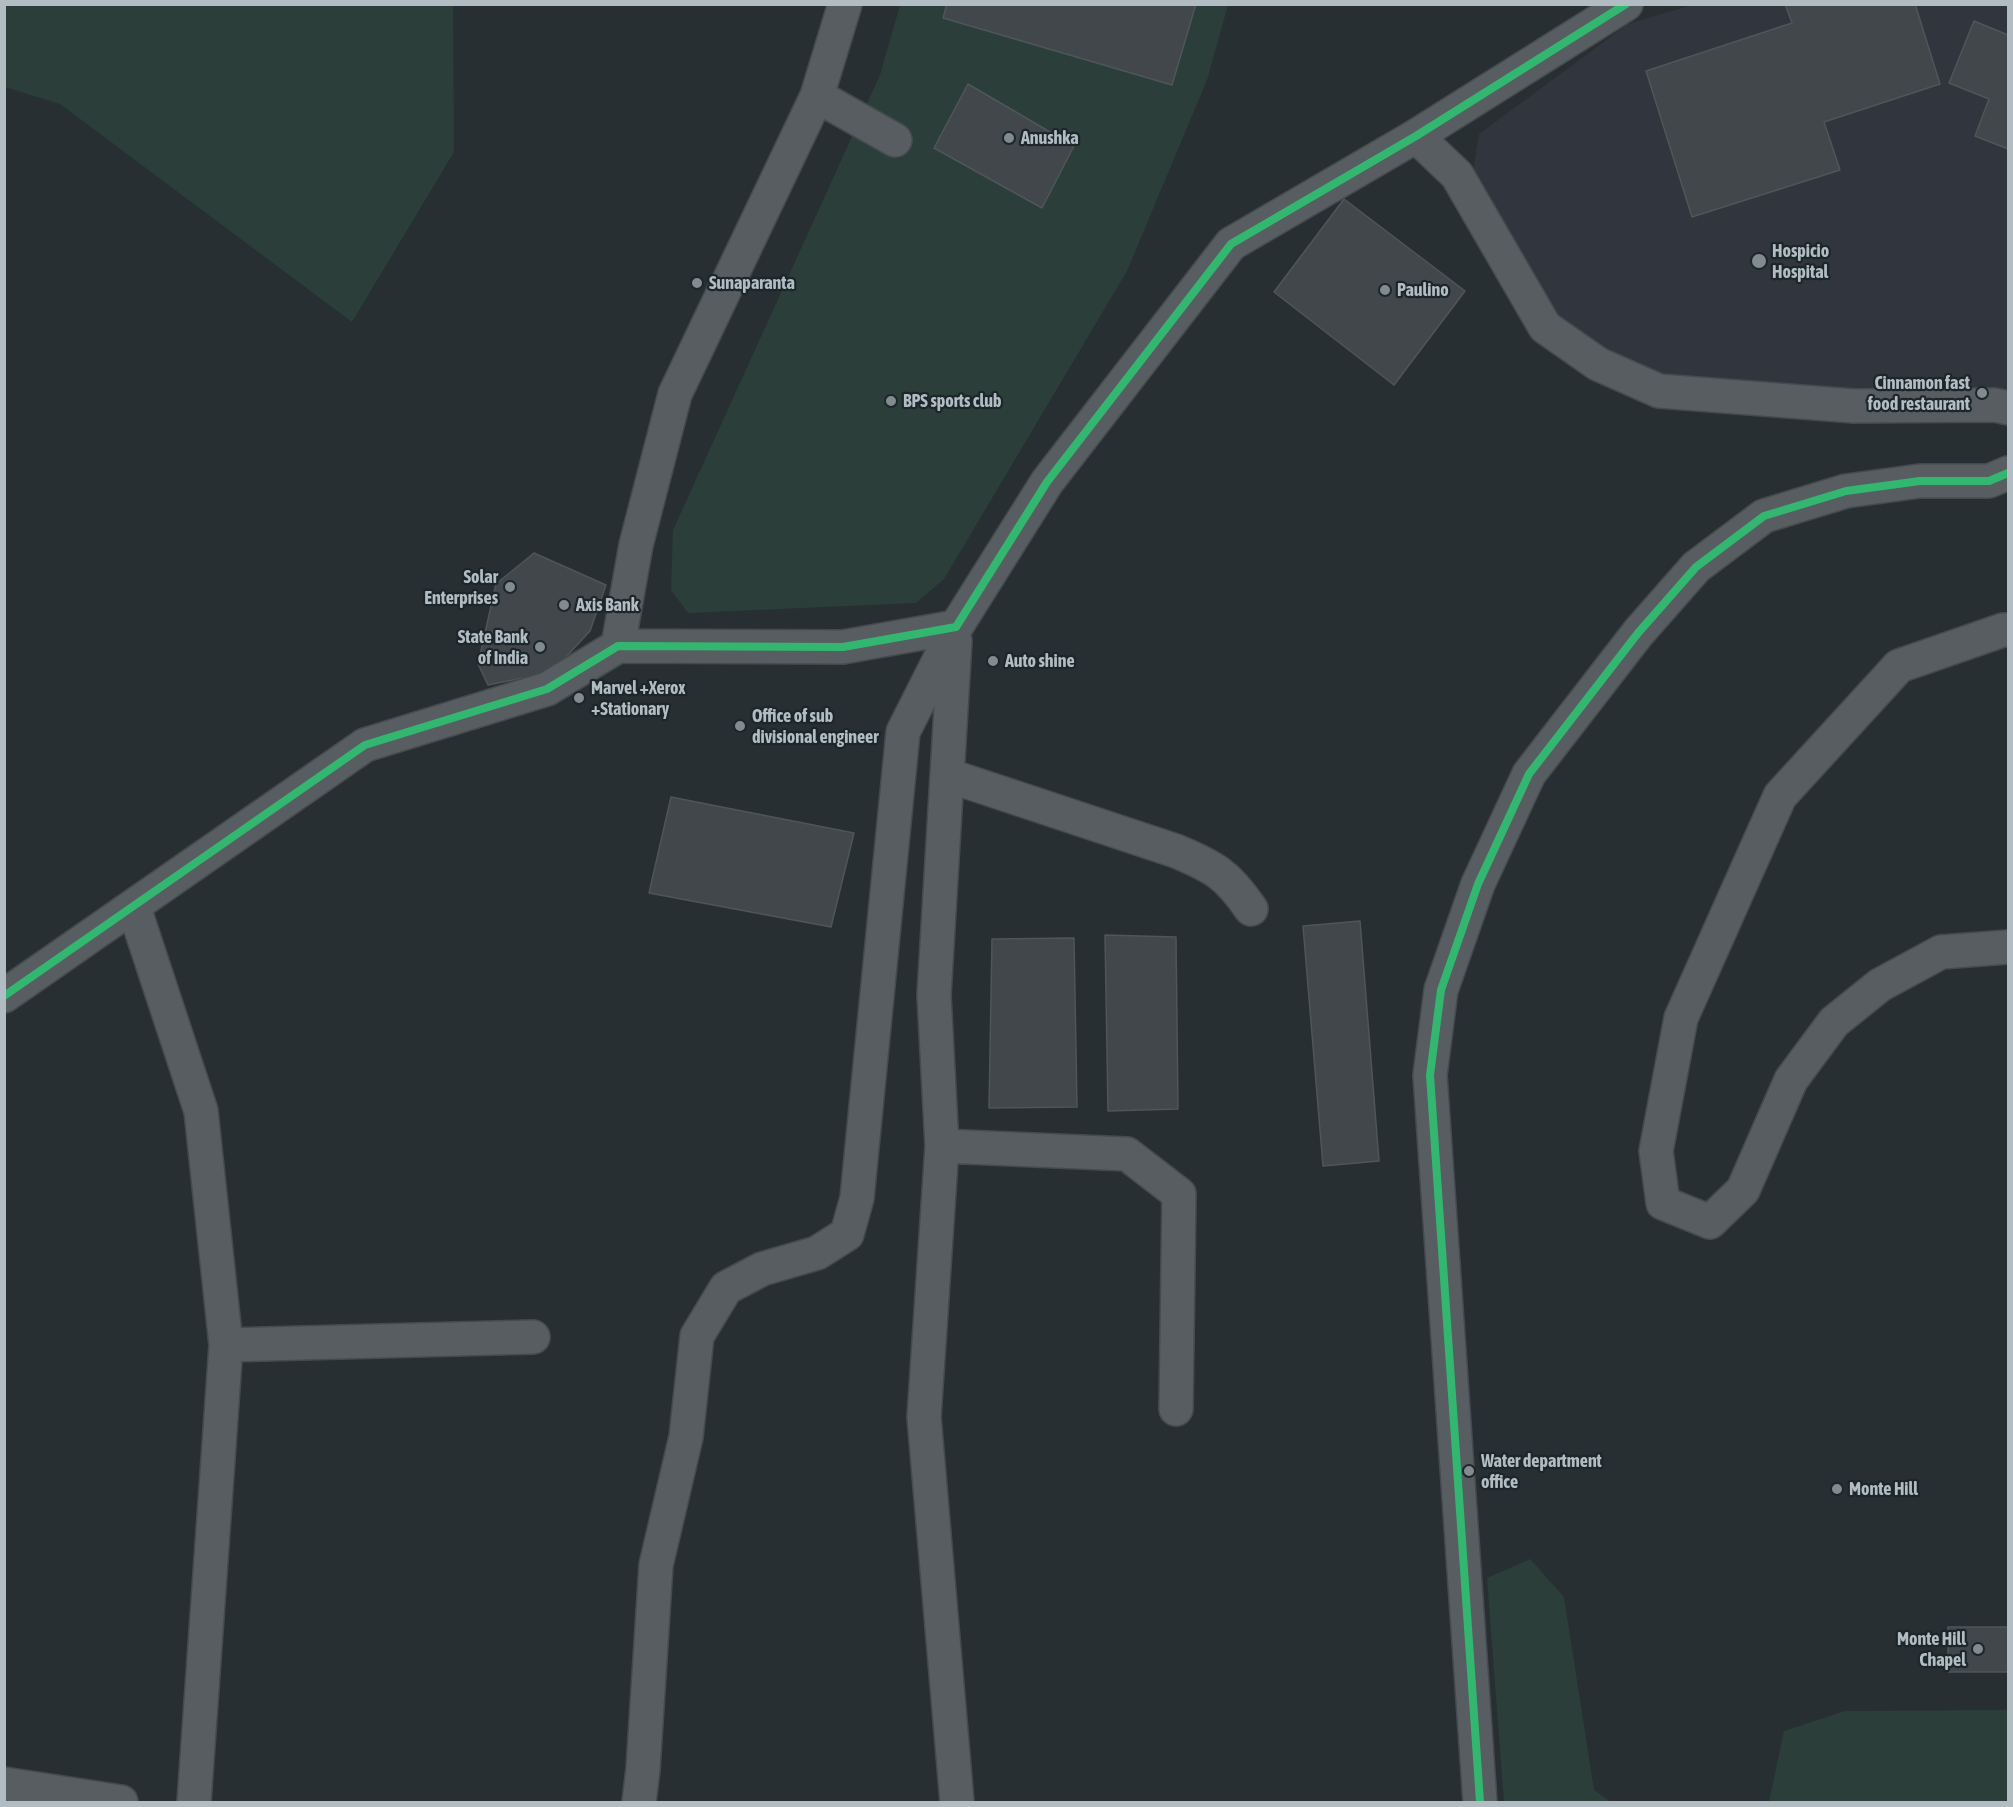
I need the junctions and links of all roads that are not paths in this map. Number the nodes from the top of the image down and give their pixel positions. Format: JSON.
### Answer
{"nodes":[{"id":1,"x":845,"y":4,"type":"edge"},
{"id":2,"x":1626,"y":4,"type":"edge"},
{"id":3,"x":817,"y":96,"type":"junction"},
{"id":4,"x":1416,"y":136,"type":"junction"},
{"id":5,"x":895,"y":140,"type":"dead end"},
{"id":6,"x":2008,"y":408,"type":"edge"},
{"id":7,"x":2008,"y":473,"type":"edge"},
{"id":8,"x":956,"y":627,"type":"junction"},
{"id":9,"x":2008,"y":630,"type":"edge"},
{"id":10,"x":618,"y":646,"type":"junction"},
{"id":11,"x":947,"y":775,"type":"junction"},
{"id":12,"x":134,"y":908,"type":"junction"},
{"id":13,"x":1251,"y":909,"type":"dead end"},
{"id":14,"x":2008,"y":947,"type":"edge"},
{"id":15,"x":4,"y":996,"type":"edge"},
{"id":16,"x":942,"y":1146,"type":"junction"},
{"id":17,"x":534,"y":1337,"type":"dead end"},
{"id":18,"x":226,"y":1345,"type":"junction"},
{"id":19,"x":1176,"y":1409,"type":"dead end"},
{"id":20,"x":4,"y":1785,"type":"edge"},
{"id":21,"x":121,"y":1803,"type":"edge"},
{"id":22,"x":194,"y":1803,"type":"edge"},
{"id":23,"x":639,"y":1803,"type":"edge"},
{"id":24,"x":957,"y":1803,"type":"edge"},
{"id":25,"x":1480,"y":1803,"type":"edge"}],
"edges":[{"from":1,"to":3,"type":"street"},
{"from":2,"to":4,"type":"street"},
{"from":3,"to":5,"type":"street"},
{"from":3,"to":10,"type":"street"},
{"from":4,"to":6,"type":"street"},
{"from":4,"to":8,"type":"street"},
{"from":7,"to":25,"type":"street"},
{"from":8,"to":10,"type":"street"},
{"from":8,"to":11,"type":"street"},
{"from":8,"to":23,"type":"street"},
{"from":9,"to":14,"type":"street"},
{"from":10,"to":12,"type":"street"},
{"from":11,"to":13,"type":"street"},
{"from":11,"to":16,"type":"street"},
{"from":12,"to":15,"type":"street"},
{"from":12,"to":18,"type":"street"},
{"from":16,"to":19,"type":"street"},
{"from":16,"to":24,"type":"street"},
{"from":17,"to":18,"type":"street"},
{"from":18,"to":22,"type":"street"},
{"from":20,"to":21,"type":"street"}]}
